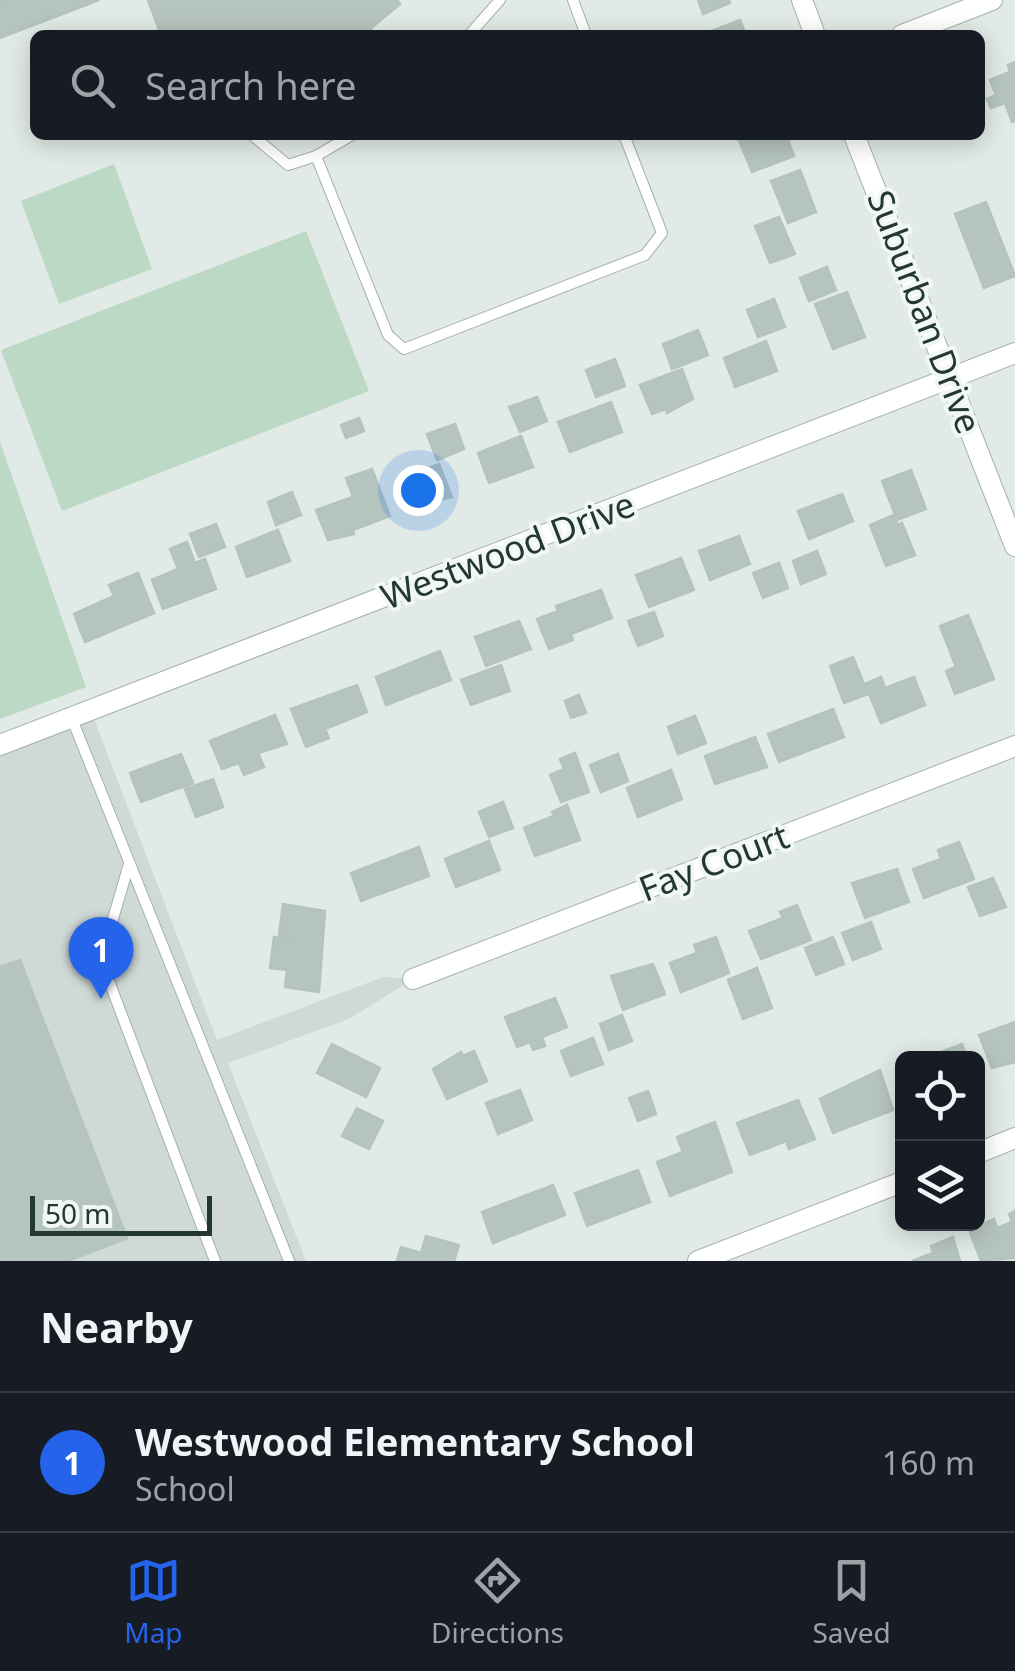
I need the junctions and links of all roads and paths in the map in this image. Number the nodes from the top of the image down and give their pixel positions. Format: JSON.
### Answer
{"nodes":[{"id":1,"x":500,"y":0,"type":"edge"},
{"id":2,"x":573,"y":0,"type":"edge"},
{"id":3,"x":802,"y":0,"type":"edge"},
{"id":4,"x":992,"y":0,"type":"edge"},
{"id":5,"x":473,"y":30,"type":"edge"},
{"id":6,"x":584,"y":30,"type":"edge"},
{"id":7,"x":814,"y":30,"type":"edge"},
{"id":8,"x":915,"y":30,"type":"edge"},
{"id":9,"x":258,"y":140,"type":"edge"},
{"id":10,"x":343,"y":140,"type":"edge"},
{"id":11,"x":626,"y":140,"type":"edge"},
{"id":12,"x":856,"y":140,"type":"edge"},
{"id":13,"x":316,"y":156,"type":"junction"},
{"id":14,"x":1015,"y":353,"type":"edge"},
{"id":15,"x":950,"y":380,"type":"junction"},
{"id":16,"x":1015,"y":546,"type":"edge"},
{"id":17,"x":72,"y":719,"type":"junction"},
{"id":18,"x":0,"y":745,"type":"edge"},
{"id":19,"x":1015,"y":746,"type":"edge"},
{"id":20,"x":130,"y":863,"type":"junction"},
{"id":21,"x":412,"y":979,"type":"dead end"},
{"id":22,"x":1015,"y":1138,"type":"edge"},
{"id":23,"x":985,"y":1150,"type":"edge"},
{"id":24,"x":895,"y":1185,"type":"edge"},
{"id":25,"x":215,"y":1261,"type":"edge"},
{"id":26,"x":289,"y":1261,"type":"edge"},
{"id":27,"x":698,"y":1261,"type":"edge"}],
"edges":[{"from":1,"to":5,"type":"lane"},
{"from":2,"to":6,"type":"lane"},
{"from":3,"to":7,"type":"street"},
{"from":4,"to":8,"type":"street"},
{"from":9,"to":13,"type":"lane"},
{"from":10,"to":13,"type":"lane"},
{"from":11,"to":13,"type":"lane"},
{"from":12,"to":15,"type":"street","name":"Suburban Drive"},
{"from":14,"to":15,"type":"street","name":"Westwood Drive"},
{"from":15,"to":16,"type":"street","name":"Suburban Drive"},
{"from":15,"to":17,"type":"street","name":"Westwood Drive"},
{"from":17,"to":18,"type":"street","name":"Westwood Drive"},
{"from":17,"to":20,"type":"lane"},
{"from":19,"to":21,"type":"street","name":"Fay Court"},
{"from":20,"to":25,"type":"lane"},
{"from":20,"to":26,"type":"lane"},
{"from":22,"to":23,"type":"street"},
{"from":24,"to":27,"type":"street"}]}
